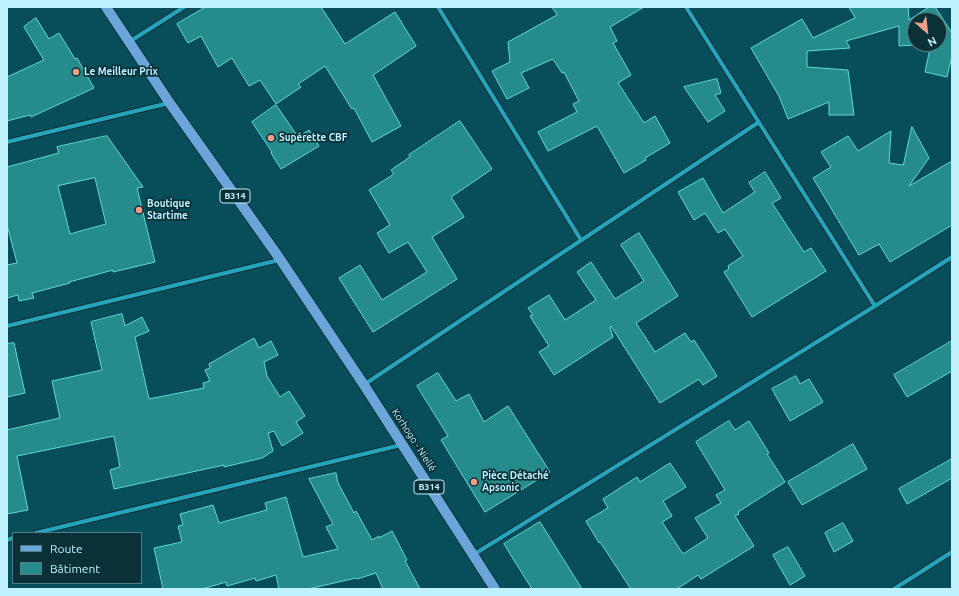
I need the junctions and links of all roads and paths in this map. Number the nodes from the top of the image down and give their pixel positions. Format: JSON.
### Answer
{"nodes":[{"id":1,"x":106,"y":7,"type":"edge"},
{"id":2,"x":184,"y":7,"type":"edge"},
{"id":3,"x":438,"y":7,"type":"edge"},
{"id":4,"x":686,"y":7,"type":"edge"},
{"id":5,"x":129,"y":42,"type":"junction"},
{"id":6,"x":169,"y":102,"type":"junction"},
{"id":7,"x":759,"y":122,"type":"junction"},
{"id":8,"x":7,"y":142,"type":"edge"},
{"id":9,"x":581,"y":240,"type":"junction"},
{"id":10,"x":952,"y":256,"type":"edge"},
{"id":11,"x":280,"y":260,"type":"junction"},
{"id":12,"x":875,"y":306,"type":"junction"},
{"id":13,"x":7,"y":326,"type":"edge"},
{"id":14,"x":364,"y":385,"type":"junction"},
{"id":15,"x":402,"y":444,"type":"junction"},
{"id":16,"x":40,"y":532,"type":"edge"},
{"id":17,"x":952,"y":552,"type":"edge"},
{"id":18,"x":473,"y":555,"type":"junction"},
{"id":19,"x":495,"y":589,"type":"edge"},
{"id":20,"x":894,"y":589,"type":"edge"}],
"edges":[{"from":1,"to":5,"type":"main road","number":"B314"},
{"from":2,"to":5,"type":"street"},
{"from":3,"to":9,"type":"street"},
{"from":4,"to":7,"type":"street"},
{"from":5,"to":6,"type":"main road","number":"B314"},
{"from":6,"to":8,"type":"street"},
{"from":6,"to":11,"type":"main road","number":"B314"},
{"from":7,"to":9,"type":"street"},
{"from":7,"to":12,"type":"street"},
{"from":9,"to":14,"type":"street"},
{"from":10,"to":12,"type":"street"},
{"from":11,"to":13,"type":"street"},
{"from":11,"to":14,"type":"main road","number":"B314"},
{"from":12,"to":18,"type":"street"},
{"from":14,"to":15,"type":"main road","name":"Korhogo - Niellé","number":"B314"},
{"from":15,"to":16,"type":"street"},
{"from":15,"to":18,"type":"main road","name":"Korhogo - Niellé","number":"B314"},
{"from":17,"to":20,"type":"street"},
{"from":18,"to":19,"type":"main road","name":"Korhogo - Niellé","number":"B314"}]}
